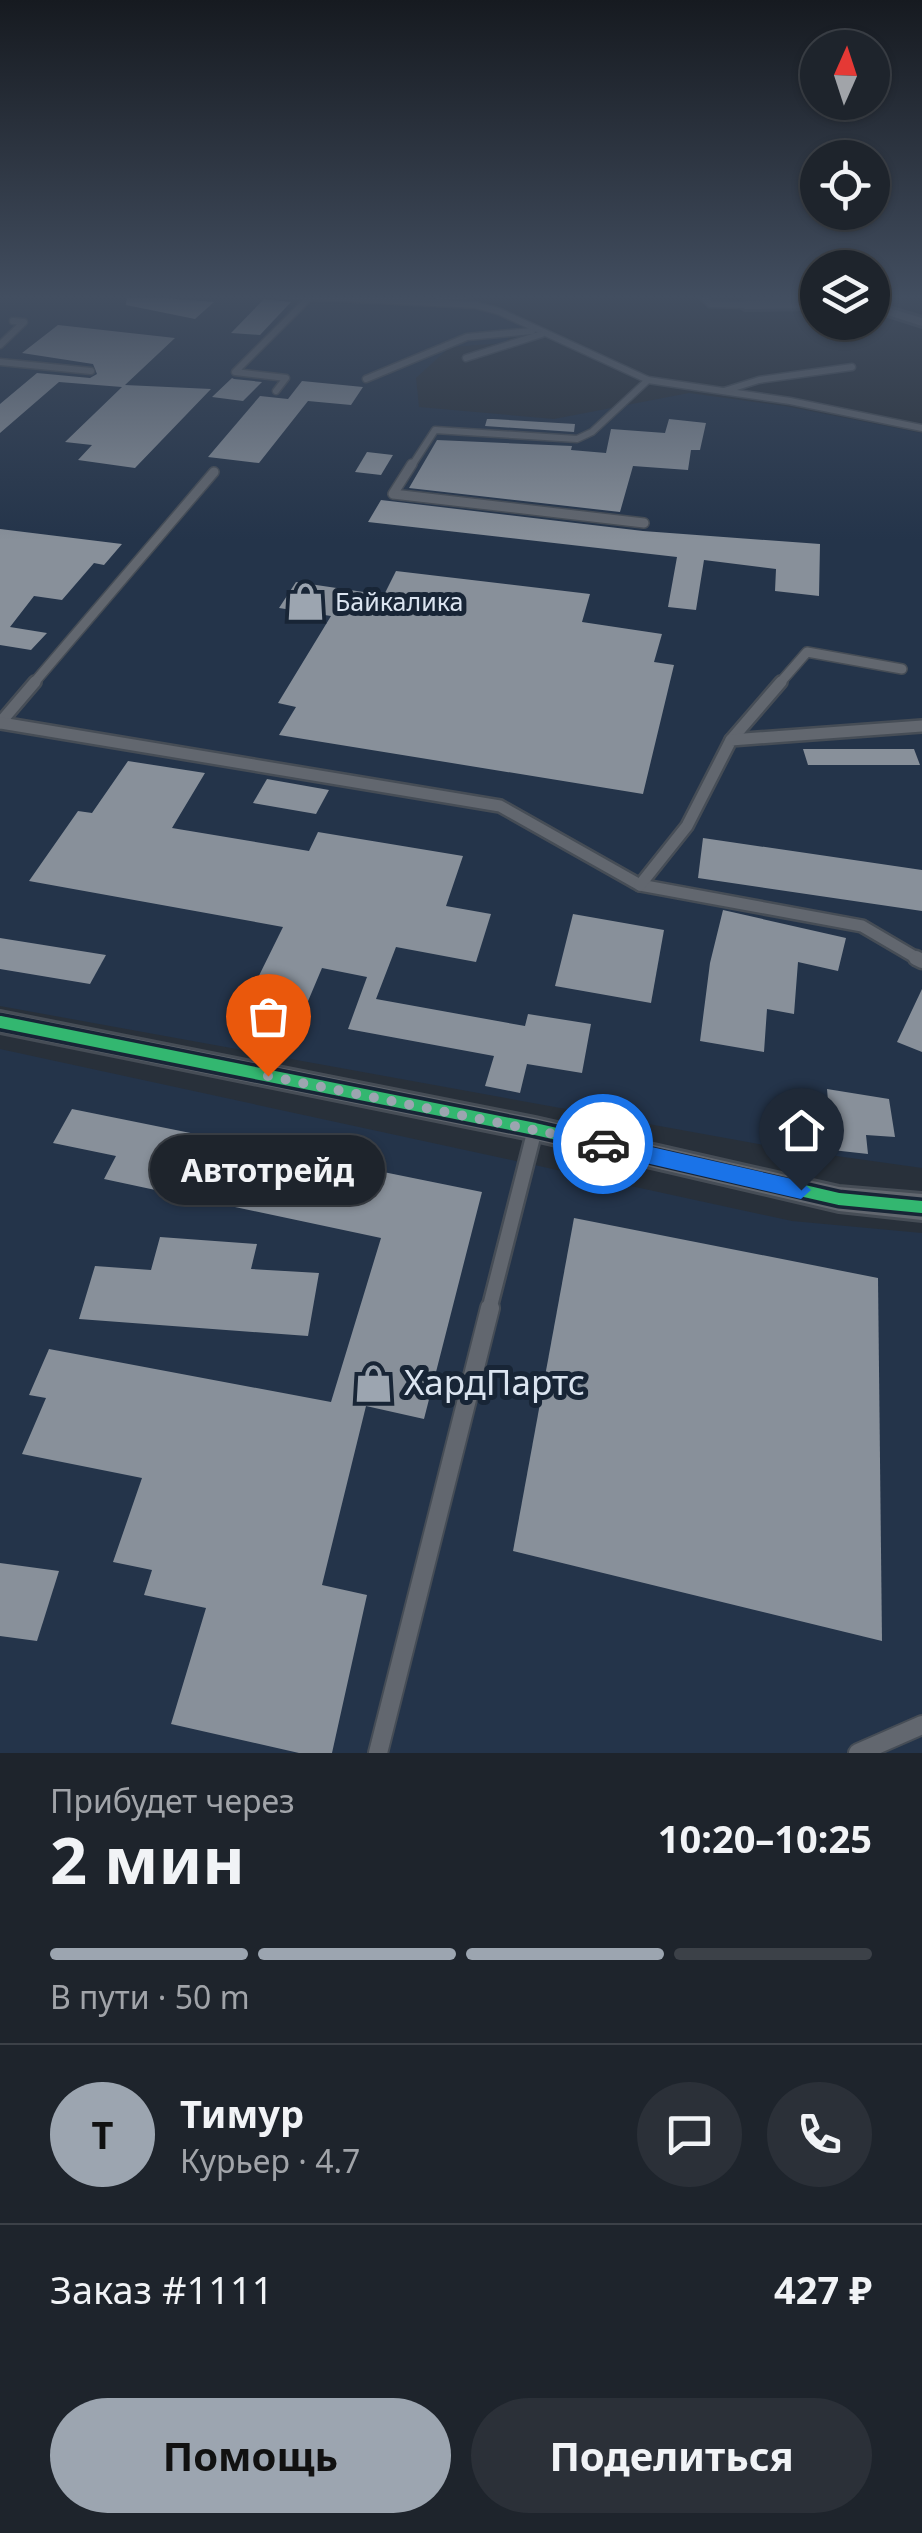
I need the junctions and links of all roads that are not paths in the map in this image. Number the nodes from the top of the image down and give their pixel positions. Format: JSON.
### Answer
{"nodes":[{"id":1,"x":276,"y":377,"type":"edge"},
{"id":2,"x":373,"y":377,"type":"edge"},
{"id":3,"x":641,"y":377,"type":"edge"},
{"id":4,"x":783,"y":377,"type":"edge"},
{"id":5,"x":366,"y":380,"type":"dead end"},
{"id":6,"x":648,"y":380,"type":"junction"},
{"id":7,"x":276,"y":392,"type":"dead end"},
{"id":8,"x":720,"y":392,"type":"junction"},
{"id":9,"x":922,"y":428,"type":"edge"},
{"id":10,"x":214,"y":472,"type":"dead end"},
{"id":11,"x":644,"y":522,"type":"dead end"},
{"id":12,"x":902,"y":669,"type":"dead end"},
{"id":13,"x":0,"y":723,"type":"edge"},
{"id":14,"x":922,"y":726,"type":"edge"},
{"id":15,"x":730,"y":740,"type":"junction"},
{"id":16,"x":640,"y":885,"type":"junction"},
{"id":17,"x":922,"y":961,"type":"edge"},
{"id":18,"x":0,"y":1022,"type":"edge"},
{"id":19,"x":535,"y":1129,"type":"junction"},
{"id":20,"x":922,"y":1207,"type":"edge"},
{"id":21,"x":922,"y":1725,"type":"edge"},
{"id":22,"x":378,"y":1753,"type":"edge"},
{"id":23,"x":858,"y":1753,"type":"edge"}],
"edges":[{"from":1,"to":7,"type":"lane"},
{"from":2,"to":5,"type":"lane"},
{"from":3,"to":6,"type":"lane"},
{"from":4,"to":8,"type":"lane"},
{"from":6,"to":8,"type":"lane"},
{"from":6,"to":11,"type":"lane"},
{"from":8,"to":9,"type":"lane"},
{"from":10,"to":13,"type":"lane"},
{"from":12,"to":15,"type":"lane"},
{"from":13,"to":16,"type":"lane"},
{"from":14,"to":15,"type":"lane"},
{"from":15,"to":16,"type":"lane"},
{"from":16,"to":17,"type":"lane"},
{"from":18,"to":19,"type":"street"},
{"from":19,"to":20,"type":"street"},
{"from":19,"to":22,"type":"lane"},
{"from":21,"to":23,"type":"lane"}]}
